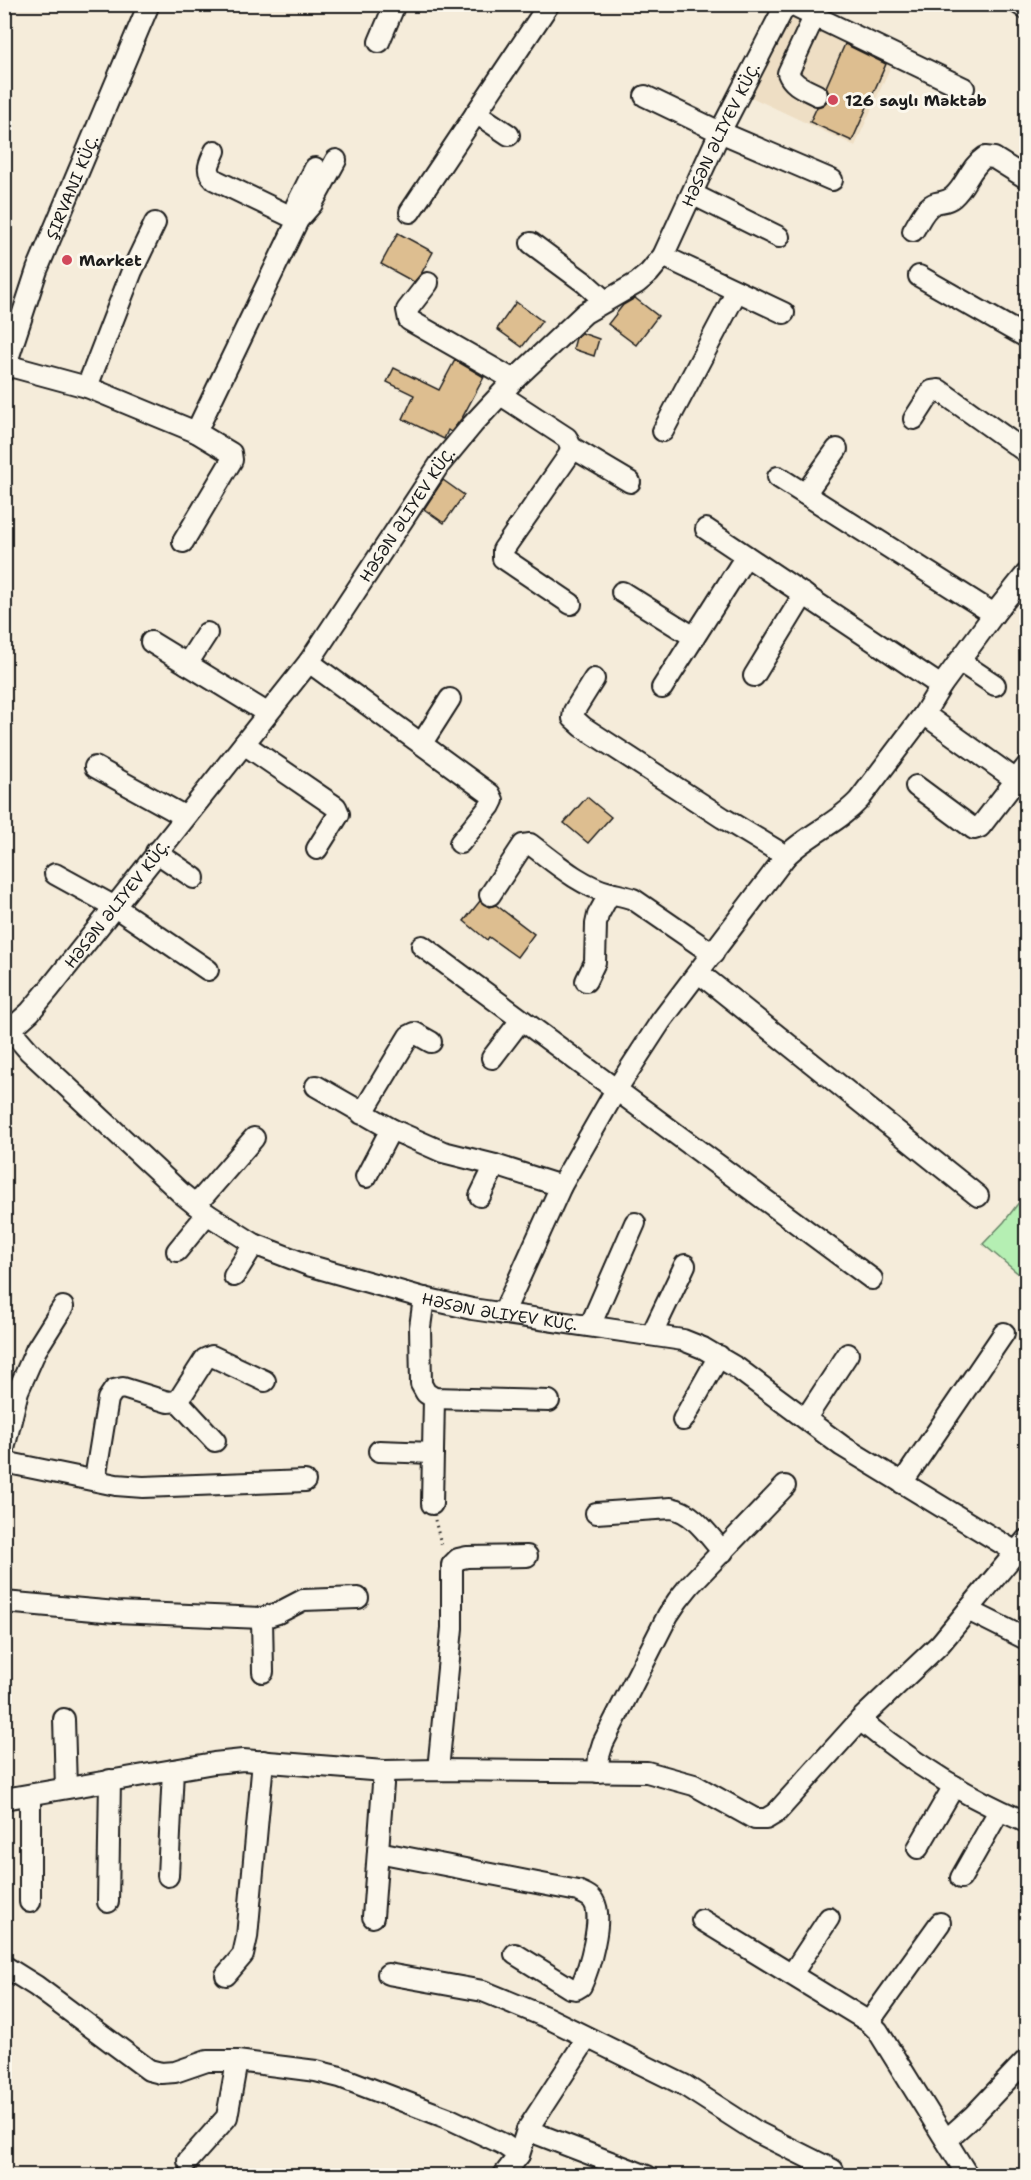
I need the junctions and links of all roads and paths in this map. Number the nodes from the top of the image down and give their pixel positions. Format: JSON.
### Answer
{"nodes":[{"id":1,"x":149,"y":4,"type":"edge"},
{"id":2,"x":395,"y":4,"type":"edge"},
{"id":3,"x":549,"y":4,"type":"edge"},
{"id":4,"x":787,"y":4,"type":"edge"},
{"id":5,"x":1018,"y":4,"type":"edge"},
{"id":6,"x":1026,"y":9,"type":"edge"},
{"id":7,"x":814,"y":17,"type":"junction"},
{"id":8,"x":379,"y":42,"type":"dead end"},
{"id":9,"x":964,"y":88,"type":"dead end"},
{"id":10,"x":817,"y":95,"type":"dead end"},
{"id":11,"x":645,"y":96,"type":"dead end"},
{"id":12,"x":476,"y":113,"type":"junction"},
{"id":13,"x":720,"y":132,"type":"junction"},
{"id":14,"x":509,"y":135,"type":"dead end"},
{"id":15,"x":215,"y":151,"type":"dead end"},
{"id":16,"x":336,"y":160,"type":"dead end"},
{"id":17,"x":315,"y":168,"type":"dead end"},
{"id":18,"x":1026,"y":177,"type":"edge"},
{"id":19,"x":832,"y":180,"type":"dead end"},
{"id":20,"x":692,"y":194,"type":"junction"},
{"id":21,"x":410,"y":212,"type":"dead end"},
{"id":22,"x":295,"y":219,"type":"junction"},
{"id":23,"x":155,"y":223,"type":"dead end"},
{"id":24,"x":913,"y":231,"type":"dead end"},
{"id":25,"x":779,"y":237,"type":"dead end"},
{"id":26,"x":531,"y":243,"type":"dead end"},
{"id":27,"x":663,"y":256,"type":"junction"},
{"id":28,"x":919,"y":276,"type":"dead end"},
{"id":29,"x":428,"y":282,"type":"dead end"},
{"id":30,"x":737,"y":291,"type":"junction"},
{"id":31,"x":604,"y":300,"type":"junction"},
{"id":32,"x":784,"y":313,"type":"dead end"},
{"id":33,"x":1026,"y":337,"type":"edge"},
{"id":34,"x":5,"y":368,"type":"edge"},
{"id":35,"x":514,"y":380,"type":"junction"},
{"id":36,"x":87,"y":387,"type":"junction"},
{"id":37,"x":501,"y":395,"type":"junction"},
{"id":38,"x":914,"y":419,"type":"dead end"},
{"id":39,"x":196,"y":432,"type":"junction"},
{"id":40,"x":663,"y":432,"type":"dead end"},
{"id":41,"x":571,"y":447,"type":"junction"},
{"id":42,"x":837,"y":449,"type":"dead end"},
{"id":43,"x":1026,"y":452,"type":"edge"},
{"id":44,"x":778,"y":477,"type":"dead end"},
{"id":45,"x":630,"y":482,"type":"dead end"},
{"id":46,"x":805,"y":494,"type":"junction"},
{"id":47,"x":706,"y":529,"type":"dead end"},
{"id":48,"x":183,"y":542,"type":"dead end"},
{"id":49,"x":746,"y":556,"type":"junction"},
{"id":50,"x":1026,"y":574,"type":"edge"},
{"id":51,"x":622,"y":592,"type":"dead end"},
{"id":52,"x":804,"y":594,"type":"junction"},
{"id":53,"x":571,"y":603,"type":"dead end"},
{"id":54,"x":994,"y":614,"type":"junction"},
{"id":55,"x":207,"y":633,"type":"dead end"},
{"id":56,"x":694,"y":637,"type":"junction"},
{"id":57,"x":151,"y":642,"type":"dead end"},
{"id":58,"x":959,"y":661,"type":"junction"},
{"id":59,"x":309,"y":662,"type":"junction"},
{"id":60,"x":187,"y":664,"type":"junction"},
{"id":61,"x":754,"y":676,"type":"dead end"},
{"id":62,"x":594,"y":679,"type":"dead end"},
{"id":63,"x":995,"y":685,"type":"dead end"},
{"id":64,"x":941,"y":686,"type":"junction"},
{"id":65,"x":662,"y":688,"type":"dead end"},
{"id":66,"x":450,"y":699,"type":"dead end"},
{"id":67,"x":267,"y":713,"type":"junction"},
{"id":68,"x":924,"y":714,"type":"junction"},
{"id":69,"x":422,"y":743,"type":"junction"},
{"id":70,"x":244,"y":744,"type":"junction"},
{"id":71,"x":95,"y":767,"type":"dead end"},
{"id":72,"x":1021,"y":773,"type":"edge"},
{"id":73,"x":915,"y":786,"type":"dead end"},
{"id":74,"x":184,"y":816,"type":"junction"},
{"id":75,"x":460,"y":843,"type":"dead end"},
{"id":76,"x":317,"y":849,"type":"dead end"},
{"id":77,"x":156,"y":852,"type":"junction"},
{"id":78,"x":786,"y":856,"type":"junction"},
{"id":79,"x":55,"y":874,"type":"dead end"},
{"id":80,"x":194,"y":878,"type":"dead end"},
{"id":81,"x":610,"y":893,"type":"junction"},
{"id":82,"x":490,"y":895,"type":"dead end"},
{"id":83,"x":115,"y":907,"type":"junction"},
{"id":84,"x":422,"y":946,"type":"dead end"},
{"id":85,"x":713,"y":954,"type":"junction"},
{"id":86,"x":208,"y":970,"type":"dead end"},
{"id":87,"x":699,"y":973,"type":"junction"},
{"id":88,"x":586,"y":981,"type":"dead end"},
{"id":89,"x":522,"y":1020,"type":"junction"},
{"id":90,"x":8,"y":1026,"type":"edge"},
{"id":91,"x":431,"y":1042,"type":"dead end"},
{"id":92,"x":492,"y":1058,"type":"dead end"},
{"id":93,"x":316,"y":1086,"type":"dead end"},
{"id":94,"x":616,"y":1090,"type":"junction"},
{"id":95,"x":362,"y":1114,"type":"junction"},
{"id":96,"x":391,"y":1129,"type":"junction"},
{"id":97,"x":254,"y":1138,"type":"dead end"},
{"id":98,"x":495,"y":1165,"type":"junction"},
{"id":99,"x":366,"y":1177,"type":"dead end"},
{"id":100,"x":561,"y":1186,"type":"junction"},
{"id":101,"x":480,"y":1196,"type":"dead end"},
{"id":102,"x":978,"y":1196,"type":"dead end"},
{"id":103,"x":201,"y":1210,"type":"junction"},
{"id":104,"x":635,"y":1223,"type":"dead end"},
{"id":105,"x":254,"y":1244,"type":"junction"},
{"id":106,"x":177,"y":1251,"type":"dead end"},
{"id":107,"x":685,"y":1265,"type":"dead end"},
{"id":108,"x":234,"y":1275,"type":"dead end"},
{"id":109,"x":872,"y":1279,"type":"dead end"},
{"id":110,"x":424,"y":1298,"type":"junction"},
{"id":111,"x":63,"y":1307,"type":"dead end"},
{"id":112,"x":503,"y":1314,"type":"junction"},
{"id":113,"x":590,"y":1326,"type":"junction"},
{"id":114,"x":1004,"y":1333,"type":"dead end"},
{"id":115,"x":652,"y":1334,"type":"junction"},
{"id":116,"x":848,"y":1354,"type":"dead end"},
{"id":117,"x":719,"y":1356,"type":"junction"},
{"id":118,"x":266,"y":1381,"type":"dead end"},
{"id":119,"x":434,"y":1398,"type":"junction"},
{"id":120,"x":178,"y":1401,"type":"junction"},
{"id":121,"x":549,"y":1401,"type":"dead end"},
{"id":122,"x":806,"y":1418,"type":"junction"},
{"id":123,"x":683,"y":1420,"type":"dead end"},
{"id":124,"x":215,"y":1441,"type":"dead end"},
{"id":125,"x":4,"y":1449,"type":"edge"},
{"id":126,"x":379,"y":1451,"type":"dead end"},
{"id":127,"x":433,"y":1453,"type":"junction"},
{"id":128,"x":4,"y":1462,"type":"edge"},
{"id":129,"x":95,"y":1479,"type":"junction"},
{"id":130,"x":305,"y":1481,"type":"dead end"},
{"id":131,"x":902,"y":1483,"type":"junction"},
{"id":132,"x":785,"y":1486,"type":"dead end"},
{"id":133,"x":432,"y":1504,"type":"joint"},
{"id":134,"x":596,"y":1513,"type":"dead end"},
{"id":135,"x":1021,"y":1546,"type":"edge"},
{"id":136,"x":723,"y":1552,"type":"junction"},
{"id":137,"x":527,"y":1556,"type":"dead end"},
{"id":138,"x":452,"y":1565,"type":"junction"},
{"id":139,"x":358,"y":1598,"type":"dead end"},
{"id":140,"x":4,"y":1602,"type":"edge"},
{"id":141,"x":968,"y":1610,"type":"junction"},
{"id":142,"x":261,"y":1618,"type":"junction"},
{"id":143,"x":1026,"y":1639,"type":"edge"},
{"id":144,"x":263,"y":1672,"type":"dead end"},
{"id":145,"x":64,"y":1719,"type":"dead end"},
{"id":146,"x":860,"y":1720,"type":"junction"},
{"id":147,"x":263,"y":1761,"type":"junction"},
{"id":148,"x":173,"y":1770,"type":"junction"},
{"id":149,"x":438,"y":1770,"type":"junction"},
{"id":150,"x":384,"y":1771,"type":"junction"},
{"id":151,"x":598,"y":1772,"type":"junction"},
{"id":152,"x":110,"y":1780,"type":"junction"},
{"id":153,"x":954,"y":1786,"type":"junction"},
{"id":154,"x":66,"y":1788,"type":"junction"},
{"id":155,"x":30,"y":1795,"type":"junction"},
{"id":156,"x":4,"y":1799,"type":"edge"},
{"id":157,"x":999,"y":1810,"type":"junction"},
{"id":158,"x":1026,"y":1822,"type":"edge"},
{"id":159,"x":918,"y":1848,"type":"dead end"},
{"id":160,"x":378,"y":1852,"type":"junction"},
{"id":161,"x":168,"y":1876,"type":"dead end"},
{"id":162,"x":961,"y":1878,"type":"dead end"},
{"id":163,"x":30,"y":1902,"type":"dead end"},
{"id":164,"x":108,"y":1902,"type":"dead end"},
{"id":165,"x":373,"y":1917,"type":"dead end"},
{"id":166,"x":828,"y":1917,"type":"dead end"},
{"id":167,"x":702,"y":1920,"type":"dead end"},
{"id":168,"x":940,"y":1923,"type":"dead end"},
{"id":169,"x":515,"y":1954,"type":"dead end"},
{"id":170,"x":4,"y":1966,"type":"edge"},
{"id":171,"x":388,"y":1974,"type":"dead end"},
{"id":172,"x":792,"y":1974,"type":"junction"},
{"id":173,"x":226,"y":1976,"type":"dead end"},
{"id":174,"x":869,"y":2022,"type":"junction"},
{"id":175,"x":587,"y":2038,"type":"junction"},
{"id":176,"x":1026,"y":2060,"type":"edge"},
{"id":177,"x":237,"y":2061,"type":"junction"},
{"id":178,"x":527,"y":2130,"type":"junction"},
{"id":179,"x":946,"y":2140,"type":"junction"},
{"id":180,"x":519,"y":2155,"type":"junction"},
{"id":181,"x":188,"y":2161,"type":"dead end"},
{"id":182,"x":833,"y":2170,"type":"dead end"},
{"id":183,"x":504,"y":2175,"type":"edge"},
{"id":184,"x":647,"y":2175,"type":"edge"},
{"id":185,"x":968,"y":2175,"type":"edge"}],
"edges":[{"from":1,"to":34,"type":"street","name":"ŞIRVANI KÜÇ."},
{"from":2,"to":8,"type":"street"},
{"from":3,"to":12,"type":"street"},
{"from":4,"to":7,"type":"street"},
{"from":4,"to":13,"type":"street","name":"HƏSƏN ƏLIYEV KÜÇ."},
{"from":5,"to":6,"type":"street"},
{"from":7,"to":9,"type":"street"},
{"from":7,"to":10,"type":"street"},
{"from":11,"to":13,"type":"street"},
{"from":12,"to":14,"type":"street"},
{"from":12,"to":21,"type":"street"},
{"from":13,"to":19,"type":"street"},
{"from":13,"to":20,"type":"street","name":"HƏSƏN ƏLIYEV KÜÇ."},
{"from":15,"to":22,"type":"street"},
{"from":16,"to":22,"type":"street"},
{"from":17,"to":22,"type":"street"},
{"from":18,"to":24,"type":"street"},
{"from":20,"to":25,"type":"street"},
{"from":20,"to":27,"type":"street","name":"HƏSƏN ƏLIYEV KÜÇ."},
{"from":22,"to":39,"type":"street"},
{"from":23,"to":36,"type":"street"},
{"from":26,"to":31,"type":"street"},
{"from":27,"to":30,"type":"street"},
{"from":27,"to":31,"type":"street","name":"HƏSƏN ƏLIYEV KÜÇ."},
{"from":28,"to":33,"type":"street"},
{"from":29,"to":35,"type":"street"},
{"from":30,"to":32,"type":"street"},
{"from":30,"to":40,"type":"street"},
{"from":31,"to":35,"type":"street","name":"HƏSƏN ƏLIYEV KÜÇ."},
{"from":34,"to":36,"type":"street"},
{"from":35,"to":37,"type":"street","name":"HƏSƏN ƏLIYEV KÜÇ."},
{"from":36,"to":39,"type":"street"},
{"from":37,"to":41,"type":"street"},
{"from":37,"to":59,"type":"street","name":"HƏSƏN ƏLIYEV KÜÇ."},
{"from":38,"to":43,"type":"street"},
{"from":39,"to":48,"type":"street"},
{"from":41,"to":45,"type":"street"},
{"from":41,"to":53,"type":"street"},
{"from":42,"to":46,"type":"street"},
{"from":44,"to":46,"type":"street"},
{"from":46,"to":54,"type":"street"},
{"from":47,"to":49,"type":"street"},
{"from":49,"to":52,"type":"street"},
{"from":49,"to":56,"type":"street"},
{"from":50,"to":54,"type":"street"},
{"from":51,"to":56,"type":"street"},
{"from":52,"to":61,"type":"street"},
{"from":52,"to":64,"type":"street"},
{"from":54,"to":58,"type":"street"},
{"from":55,"to":60,"type":"street"},
{"from":56,"to":65,"type":"street"},
{"from":57,"to":60,"type":"street"},
{"from":58,"to":63,"type":"street"},
{"from":58,"to":64,"type":"street"},
{"from":59,"to":67,"type":"street","name":"HƏSƏN ƏLIYEV KÜÇ."},
{"from":59,"to":69,"type":"street"},
{"from":60,"to":67,"type":"street"},
{"from":62,"to":78,"type":"street"},
{"from":64,"to":68,"type":"street"},
{"from":66,"to":69,"type":"street"},
{"from":67,"to":70,"type":"street","name":"HƏSƏN ƏLIYEV KÜÇ."},
{"from":68,"to":72,"type":"street"},
{"from":68,"to":78,"type":"street"},
{"from":69,"to":75,"type":"street"},
{"from":70,"to":74,"type":"street","name":"HƏSƏN ƏLIYEV KÜÇ."},
{"from":70,"to":76,"type":"street"},
{"from":71,"to":74,"type":"street"},
{"from":72,"to":73,"type":"street"},
{"from":74,"to":77,"type":"street","name":"HƏSƏN ƏLIYEV KÜÇ."},
{"from":77,"to":80,"type":"street"},
{"from":77,"to":83,"type":"street","name":"HƏSƏN ƏLIYEV KÜÇ."},
{"from":78,"to":85,"type":"street"},
{"from":79,"to":83,"type":"street"},
{"from":81,"to":82,"type":"street"},
{"from":81,"to":85,"type":"street"},
{"from":81,"to":88,"type":"street"},
{"from":83,"to":86,"type":"street"},
{"from":83,"to":90,"type":"street","name":"HƏSƏN ƏLIYEV KÜÇ."},
{"from":84,"to":89,"type":"street"},
{"from":85,"to":87,"type":"street"},
{"from":87,"to":94,"type":"street"},
{"from":87,"to":102,"type":"street"},
{"from":89,"to":92,"type":"street"},
{"from":89,"to":94,"type":"street"},
{"from":90,"to":103,"type":"street","name":"HƏSƏN ƏLIYEV KÜÇ."},
{"from":91,"to":95,"type":"street"},
{"from":93,"to":95,"type":"street"},
{"from":94,"to":100,"type":"street"},
{"from":94,"to":109,"type":"street"},
{"from":95,"to":96,"type":"street"},
{"from":96,"to":98,"type":"street"},
{"from":96,"to":99,"type":"street"},
{"from":97,"to":103,"type":"street"},
{"from":98,"to":100,"type":"street"},
{"from":98,"to":101,"type":"street"},
{"from":100,"to":112,"type":"street"},
{"from":103,"to":105,"type":"street","name":"HƏSƏN ƏLIYEV KÜÇ."},
{"from":103,"to":106,"type":"street"},
{"from":104,"to":113,"type":"street"},
{"from":105,"to":108,"type":"street"},
{"from":105,"to":110,"type":"street","name":"HƏSƏN ƏLIYEV KÜÇ."},
{"from":107,"to":115,"type":"street"},
{"from":110,"to":112,"type":"street","name":"HƏSƏN ƏLIYEV KÜÇ."},
{"from":110,"to":119,"type":"street"},
{"from":111,"to":125,"type":"street"},
{"from":112,"to":113,"type":"street","name":"HƏSƏN ƏLIYEV KÜÇ."},
{"from":113,"to":115,"type":"street","name":"HƏSƏN ƏLIYEV KÜÇ."},
{"from":114,"to":131,"type":"street"},
{"from":115,"to":117,"type":"street","name":"HƏSƏN ƏLIYEV KÜÇ."},
{"from":116,"to":122,"type":"street"},
{"from":117,"to":122,"type":"street","name":"HƏSƏN ƏLIYEV KÜÇ."},
{"from":117,"to":123,"type":"street"},
{"from":118,"to":120,"type":"street"},
{"from":119,"to":121,"type":"street"},
{"from":119,"to":127,"type":"street"},
{"from":120,"to":124,"type":"street"},
{"from":120,"to":129,"type":"street"},
{"from":122,"to":131,"type":"street","name":"HƏSƏN ƏLIYEV KÜÇ."},
{"from":126,"to":127,"type":"street"},
{"from":127,"to":133,"type":"street"},
{"from":128,"to":129,"type":"street"},
{"from":129,"to":130,"type":"street"},
{"from":131,"to":135,"type":"street","name":"HƏSƏN ƏLIYEV KÜÇ."},
{"from":132,"to":136,"type":"street"},
{"from":133,"to":138,"type":"path"},
{"from":134,"to":136,"type":"street"},
{"from":135,"to":141,"type":"street"},
{"from":136,"to":151,"type":"street"},
{"from":137,"to":138,"type":"street"},
{"from":138,"to":149,"type":"street"},
{"from":139,"to":142,"type":"street"},
{"from":140,"to":142,"type":"street"},
{"from":141,"to":143,"type":"street"},
{"from":141,"to":146,"type":"street"},
{"from":142,"to":144,"type":"street"},
{"from":145,"to":154,"type":"street"},
{"from":146,"to":151,"type":"street"},
{"from":146,"to":153,"type":"street"},
{"from":147,"to":148,"type":"street"},
{"from":147,"to":150,"type":"street"},
{"from":147,"to":173,"type":"street"},
{"from":148,"to":152,"type":"street"},
{"from":148,"to":161,"type":"street"},
{"from":149,"to":150,"type":"street"},
{"from":149,"to":151,"type":"street"},
{"from":150,"to":160,"type":"street"},
{"from":152,"to":154,"type":"street"},
{"from":152,"to":164,"type":"street"},
{"from":153,"to":157,"type":"street"},
{"from":153,"to":159,"type":"street"},
{"from":154,"to":155,"type":"street"},
{"from":155,"to":156,"type":"street"},
{"from":155,"to":163,"type":"street"},
{"from":157,"to":158,"type":"street"},
{"from":157,"to":162,"type":"street"},
{"from":160,"to":165,"type":"street"},
{"from":160,"to":169,"type":"street"},
{"from":166,"to":172,"type":"street"},
{"from":167,"to":172,"type":"street"},
{"from":168,"to":174,"type":"street"},
{"from":170,"to":177,"type":"street"},
{"from":171,"to":175,"type":"street"},
{"from":172,"to":174,"type":"street"},
{"from":174,"to":179,"type":"street"},
{"from":175,"to":178,"type":"street"},
{"from":175,"to":182,"type":"street"},
{"from":176,"to":179,"type":"street"},
{"from":177,"to":180,"type":"street"},
{"from":177,"to":181,"type":"street"},
{"from":178,"to":180,"type":"street"},
{"from":178,"to":184,"type":"street"},
{"from":179,"to":185,"type":"street"},
{"from":180,"to":183,"type":"street"}]}
